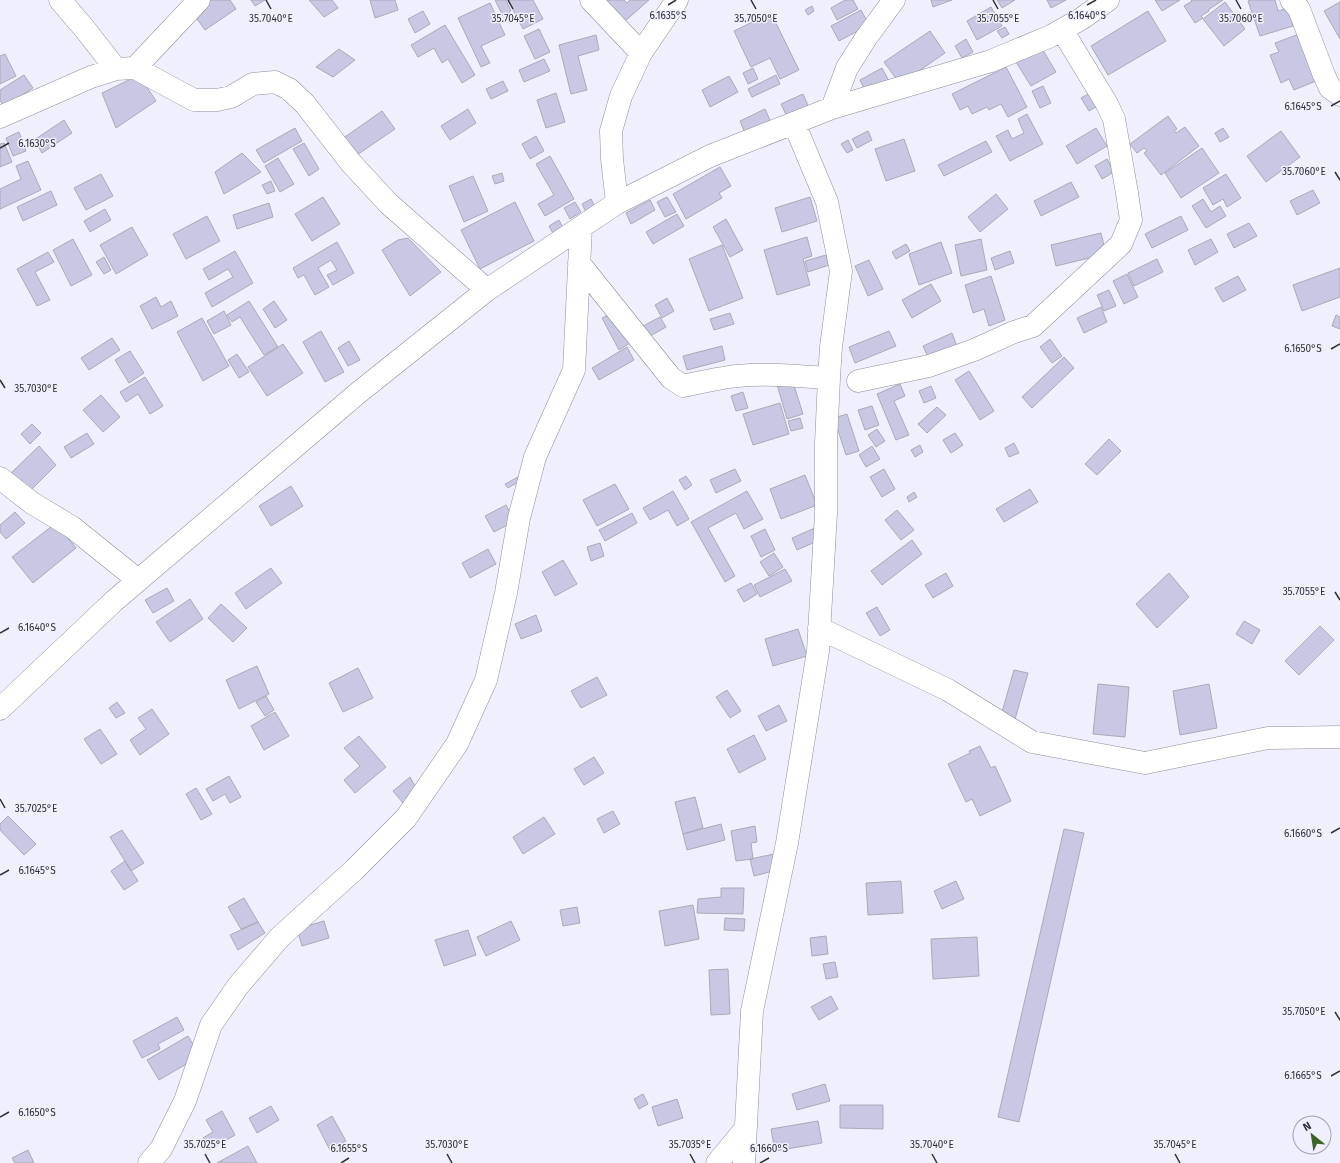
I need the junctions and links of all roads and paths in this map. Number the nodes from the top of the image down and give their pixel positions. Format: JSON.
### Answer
{"nodes":[{"id":1,"x":60,"y":0,"type":"edge"},
{"id":2,"x":200,"y":0,"type":"edge"},
{"id":3,"x":591,"y":0,"type":"edge"},
{"id":4,"x":677,"y":0,"type":"edge"},
{"id":5,"x":894,"y":0,"type":"edge"},
{"id":6,"x":1108,"y":0,"type":"edge"},
{"id":7,"x":1291,"y":0,"type":"edge"},
{"id":8,"x":1062,"y":30,"type":"junction"},
{"id":9,"x":641,"y":53,"type":"junction"},
{"id":10,"x":125,"y":68,"type":"junction"},
{"id":11,"x":1340,"y":95,"type":"edge"},
{"id":12,"x":832,"y":108,"type":"junction"},
{"id":13,"x":0,"y":117,"type":"edge"},
{"id":14,"x":794,"y":123,"type":"junction"},
{"id":15,"x":617,"y":203,"type":"junction"},
{"id":16,"x":581,"y":227,"type":"junction"},
{"id":17,"x":579,"y":263,"type":"junction"},
{"id":18,"x":487,"y":290,"type":"junction"},
{"id":19,"x":829,"y":378,"type":"junction"},
{"id":20,"x":858,"y":381,"type":"dead end"},
{"id":21,"x":0,"y":478,"type":"edge"},
{"id":22,"x":138,"y":580,"type":"junction"},
{"id":23,"x":819,"y":628,"type":"junction"},
{"id":24,"x":0,"y":709,"type":"edge"},
{"id":25,"x":1340,"y":737,"type":"edge"},
{"id":26,"x":746,"y":1128,"type":"junction"},
{"id":27,"x":149,"y":1163,"type":"edge"},
{"id":28,"x":717,"y":1163,"type":"edge"},
{"id":29,"x":744,"y":1163,"type":"edge"}],
"edges":[{"from":1,"to":10,"type":"street"},
{"from":2,"to":10,"type":"street"},
{"from":3,"to":9,"type":"street"},
{"from":4,"to":9,"type":"street"},
{"from":5,"to":12,"type":"street"},
{"from":6,"to":8,"type":"street"},
{"from":7,"to":11,"type":"street"},
{"from":8,"to":12,"type":"street"},
{"from":8,"to":20,"type":"street"},
{"from":9,"to":15,"type":"street"},
{"from":10,"to":13,"type":"street"},
{"from":10,"to":18,"type":"street"},
{"from":12,"to":14,"type":"street"},
{"from":14,"to":15,"type":"street"},
{"from":14,"to":19,"type":"street"},
{"from":15,"to":16,"type":"street"},
{"from":16,"to":17,"type":"street"},
{"from":16,"to":18,"type":"street"},
{"from":17,"to":19,"type":"street"},
{"from":17,"to":27,"type":"street"},
{"from":18,"to":22,"type":"street"},
{"from":19,"to":23,"type":"street"},
{"from":21,"to":22,"type":"street"},
{"from":22,"to":24,"type":"street"},
{"from":23,"to":25,"type":"street"},
{"from":23,"to":26,"type":"street"},
{"from":26,"to":28,"type":"street"},
{"from":26,"to":29,"type":"street"}]}
